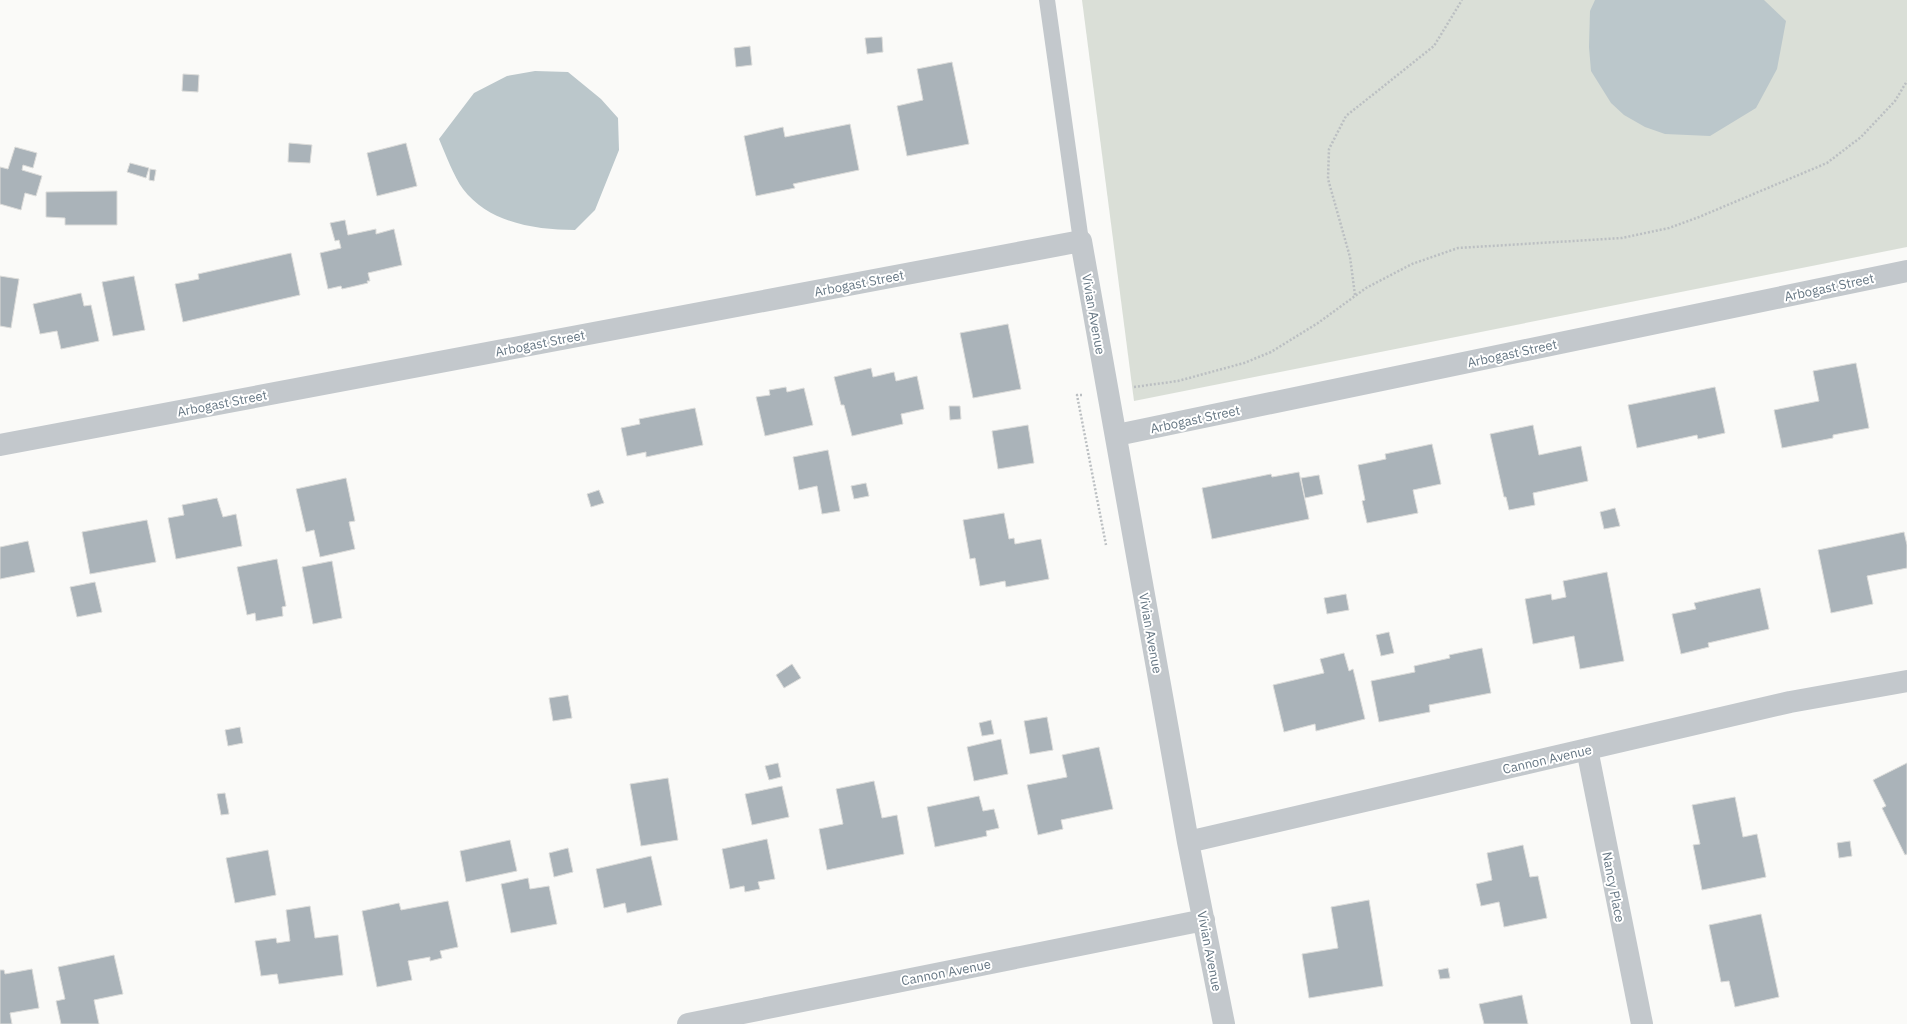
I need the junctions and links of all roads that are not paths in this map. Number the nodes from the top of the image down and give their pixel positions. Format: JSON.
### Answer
{"nodes":[{"id":1,"x":1047,"y":0,"type":"edge"},
{"id":2,"x":1081,"y":241,"type":"junction"},
{"id":3,"x":1907,"y":271,"type":"edge"},
{"id":4,"x":1116,"y":435,"type":"junction"},
{"id":5,"x":0,"y":445,"type":"edge"},
{"id":6,"x":1907,"y":681,"type":"edge"},
{"id":7,"x":1587,"y":749,"type":"junction"},
{"id":8,"x":1188,"y":842,"type":"junction"},
{"id":9,"x":1204,"y":920,"type":"junction"},
{"id":10,"x":688,"y":1024,"type":"edge"},
{"id":11,"x":1224,"y":1024,"type":"edge"},
{"id":12,"x":1642,"y":1024,"type":"edge"}],
"edges":[{"from":1,"to":2,"type":"lane"},
{"from":2,"to":4,"type":"street","name":"Vivian Avenue"},
{"from":2,"to":5,"type":"street","name":"Arbogast Street"},
{"from":3,"to":4,"type":"street","name":"Arbogast Street"},
{"from":4,"to":8,"type":"street","name":"Vivian Avenue"},
{"from":6,"to":7,"type":"street","name":"Cannon Avenue"},
{"from":7,"to":8,"type":"street","name":"Cannon Avenue"},
{"from":7,"to":12,"type":"street","name":"Nancy Place"},
{"from":8,"to":9,"type":"street","name":"Vivian Avenue"},
{"from":9,"to":10,"type":"street","name":"Cannon Avenue"},
{"from":9,"to":11,"type":"street","name":"Vivian Avenue"}]}
